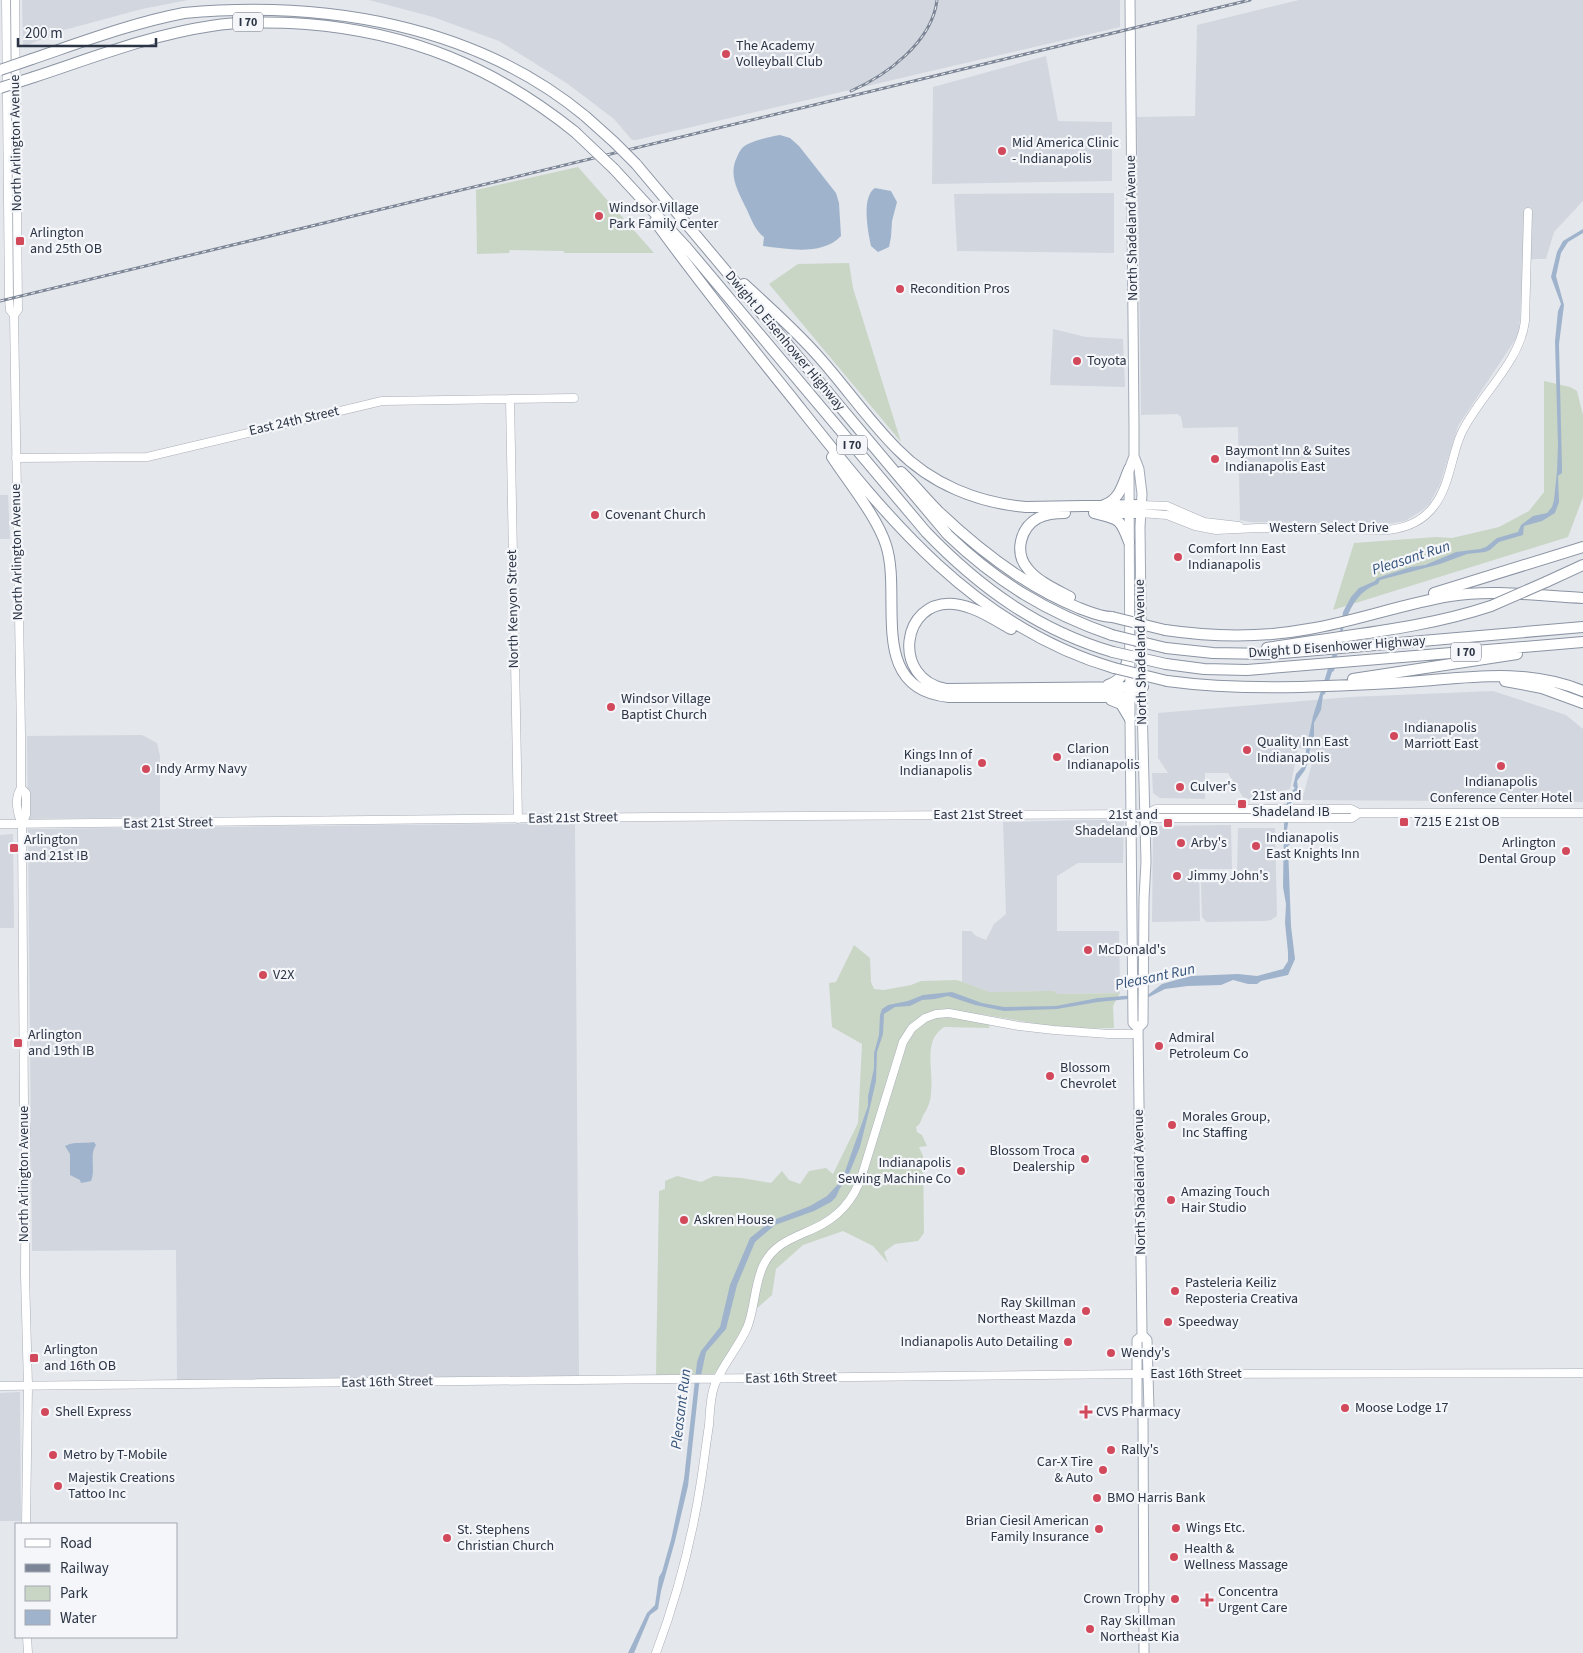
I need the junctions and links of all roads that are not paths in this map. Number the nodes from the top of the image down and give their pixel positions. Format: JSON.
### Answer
{"nodes":[{"id":1,"x":6,"y":0,"type":"edge"},
{"id":2,"x":14,"y":0,"type":"edge"},
{"id":3,"x":1130,"y":0,"type":"edge"},
{"id":4,"x":0,"y":70,"type":"edge"},
{"id":5,"x":0,"y":88,"type":"edge"},
{"id":6,"x":631,"y":188,"type":"junction"},
{"id":7,"x":1528,"y":212,"type":"dead end"},
{"id":8,"x":716,"y":258,"type":"junction"},
{"id":9,"x":14,"y":315,"type":"junction"},
{"id":10,"x":510,"y":398,"type":"junction"},
{"id":11,"x":574,"y":398,"type":"dead end"},
{"id":12,"x":808,"y":418,"type":"junction"},
{"id":13,"x":876,"y":450,"type":"junction"},
{"id":14,"x":1134,"y":456,"type":"junction"},
{"id":15,"x":16,"y":458,"type":"junction"},
{"id":16,"x":1129,"y":469,"type":"junction"},
{"id":17,"x":1129,"y":509,"type":"junction"},
{"id":18,"x":1141,"y":509,"type":"junction"},
{"id":19,"x":1096,"y":510,"type":"junction"},
{"id":20,"x":1129,"y":542,"type":"junction"},
{"id":21,"x":1583,"y":547,"type":"edge"},
{"id":22,"x":1583,"y":565,"type":"edge"},
{"id":23,"x":1516,"y":595,"type":"junction"},
{"id":24,"x":1583,"y":598,"type":"edge"},
{"id":25,"x":1583,"y":604,"type":"edge"},
{"id":26,"x":1364,"y":616,"type":"junction"},
{"id":27,"x":1112,"y":617,"type":"junction"},
{"id":28,"x":1583,"y":627,"type":"edge"},
{"id":29,"x":1583,"y":642,"type":"edge"},
{"id":30,"x":1323,"y":644,"type":"junction"},
{"id":31,"x":1583,"y":646,"type":"edge"},
{"id":32,"x":1065,"y":650,"type":"junction"},
{"id":33,"x":1130,"y":653,"type":"junction"},
{"id":34,"x":1456,"y":679,"type":"junction"},
{"id":35,"x":1341,"y":683,"type":"junction"},
{"id":36,"x":1104,"y":687,"type":"junction"},
{"id":37,"x":1130,"y":687,"type":"junction"},
{"id":38,"x":1583,"y":691,"type":"edge"},
{"id":39,"x":1142,"y":692,"type":"junction"},
{"id":40,"x":1103,"y":698,"type":"junction"},
{"id":41,"x":1130,"y":698,"type":"junction"},
{"id":42,"x":1583,"y":704,"type":"edge"},
{"id":43,"x":1130,"y":719,"type":"junction"},
{"id":44,"x":1359,"y":813,"type":"junction"},
{"id":45,"x":1583,"y":813,"type":"edge"},
{"id":46,"x":1131,"y":814,"type":"junction"},
{"id":47,"x":1146,"y":814,"type":"junction"},
{"id":48,"x":518,"y":819,"type":"junction"},
{"id":49,"x":0,"y":824,"type":"edge"},
{"id":50,"x":22,"y":824,"type":"junction"},
{"id":51,"x":1138,"y":1010,"type":"junction"},
{"id":52,"x":1138,"y":1031,"type":"junction"},
{"id":53,"x":1142,"y":1336,"type":"junction"},
{"id":54,"x":1583,"y":1373,"type":"edge"},
{"id":55,"x":1137,"y":1374,"type":"junction"},
{"id":56,"x":1148,"y":1374,"type":"junction"},
{"id":57,"x":717,"y":1379,"type":"junction"},
{"id":58,"x":0,"y":1386,"type":"edge"},
{"id":59,"x":28,"y":1386,"type":"junction"},
{"id":60,"x":1143,"y":1414,"type":"junction"},
{"id":61,"x":26,"y":1523,"type":"edge"},
{"id":62,"x":27,"y":1638,"type":"edge"},
{"id":63,"x":28,"y":1653,"type":"edge"},
{"id":64,"x":656,"y":1653,"type":"edge"},
{"id":65,"x":1144,"y":1653,"type":"edge"}],
"edges":[{"from":1,"to":9,"type":"street","name":"North Arlington Avenue"},
{"from":2,"to":9,"type":"street","name":"North Arlington Avenue"},
{"from":3,"to":14,"type":"main road","name":"North Shadeland Avenue"},
{"from":4,"to":8,"type":"highway","name":"Dwight D Eisenhower Highway","number":"I 70","bridge":true},
{"from":5,"to":6,"type":"highway","name":"Dwight D Eisenhower Highway","number":"I 70","bridge":true},
{"from":6,"to":12,"type":"highway"},
{"from":6,"to":29,"type":"highway","name":"Dwight D Eisenhower Highway","number":"I 70","bridge":true},
{"from":7,"to":18,"type":"street","name":"Western Select Drive"},
{"from":8,"to":13,"type":"highway","name":"Dwight D Eisenhower Highway","number":"I 70"},
{"from":8,"to":19,"type":"highway"},
{"from":9,"to":15,"type":"street","name":"North Arlington Avenue"},
{"from":10,"to":11,"type":"street","name":"East 24th Street"},
{"from":10,"to":15,"type":"street","name":"East 24th Street"},
{"from":10,"to":48,"type":"street","name":"North Kenyon Street"},
{"from":12,"to":32,"type":"highway"},
{"from":12,"to":40,"type":"highway"},
{"from":13,"to":27,"type":"highway"},
{"from":13,"to":30,"type":"highway","name":"Dwight D Eisenhower Highway","number":"I 70","bridge":true},
{"from":14,"to":16,"type":"main road","name":"North Shadeland Avenue"},
{"from":14,"to":18,"type":"main road","name":"North Shadeland Avenue"},
{"from":15,"to":50,"type":"street","name":"North Arlington Avenue"},
{"from":16,"to":17,"type":"main road","name":"North Shadeland Avenue"},
{"from":16,"to":19,"type":"highway"},
{"from":17,"to":18,"type":"highway"},
{"from":17,"to":19,"type":"highway"},
{"from":17,"to":20,"type":"main road","name":"North Shadeland Avenue"},
{"from":18,"to":39,"type":"main road","name":"North Shadeland Avenue"},
{"from":19,"to":20,"type":"highway"},
{"from":19,"to":27,"type":"highway"},
{"from":20,"to":33,"type":"main road","name":"North Shadeland Avenue"},
{"from":21,"to":26,"type":"highway"},
{"from":22,"to":30,"type":"highway","bridge":true},
{"from":23,"to":24,"type":"highway"},
{"from":23,"to":25,"type":"highway"},
{"from":23,"to":26,"type":"highway"},
{"from":26,"to":27,"type":"highway","bridge":true},
{"from":28,"to":30,"type":"highway","name":"Dwight D Eisenhower Highway","number":"I 70"},
{"from":31,"to":35,"type":"highway"},
{"from":32,"to":35,"type":"highway","bridge":true},
{"from":32,"to":36,"type":"highway"},
{"from":33,"to":36,"type":"highway"},
{"from":33,"to":37,"type":"main road","name":"North Shadeland Avenue"},
{"from":34,"to":35,"type":"highway"},
{"from":34,"to":38,"type":"highway"},
{"from":34,"to":42,"type":"highway"},
{"from":36,"to":37,"type":"highway"},
{"from":37,"to":39,"type":"highway"},
{"from":37,"to":41,"type":"main road","name":"North Shadeland Avenue"},
{"from":39,"to":41,"type":"highway"},
{"from":39,"to":47,"type":"main road","name":"North Shadeland Avenue"},
{"from":40,"to":41,"type":"highway"},
{"from":40,"to":43,"type":"highway"},
{"from":41,"to":43,"type":"main road","name":"North Shadeland Avenue"},
{"from":43,"to":46,"type":"main road","name":"North Shadeland Avenue"},
{"from":44,"to":45,"type":"street","name":"East 21st Street"},
{"from":44,"to":47,"type":"street","name":"East 21st Street"},
{"from":44,"to":47,"type":"street","name":"East 21st Street"},
{"from":46,"to":47,"type":"street","name":"East 21st Street"},
{"from":46,"to":48,"type":"street","name":"East 21st Street"},
{"from":46,"to":51,"type":"main road","name":"North Shadeland Avenue"},
{"from":47,"to":51,"type":"main road","name":"North Shadeland Avenue"},
{"from":48,"to":50,"type":"street","name":"East 21st Street"},
{"from":49,"to":50,"type":"street","name":"East 21st Street"},
{"from":50,"to":59,"type":"street","name":"North Arlington Avenue"},
{"from":51,"to":52,"type":"main road","name":"North Shadeland Avenue"},
{"from":52,"to":53,"type":"main road","name":"North Shadeland Avenue"},
{"from":52,"to":57,"type":"street"},
{"from":53,"to":55,"type":"main road","name":"North Shadeland Avenue"},
{"from":53,"to":56,"type":"main road","name":"North Shadeland Avenue"},
{"from":54,"to":56,"type":"street","name":"East 16th Street"},
{"from":55,"to":56,"type":"street","name":"East 16th Street"},
{"from":55,"to":57,"type":"street","name":"East 16th Street"},
{"from":55,"to":60,"type":"main road","name":"North Shadeland Avenue"},
{"from":56,"to":60,"type":"main road","name":"North Shadeland Avenue"},
{"from":57,"to":59,"type":"street","name":"East 16th Street"},
{"from":57,"to":64,"type":"street"},
{"from":58,"to":59,"type":"street","name":"East 16th Street"},
{"from":59,"to":61,"type":"street","name":"North Arlington Avenue"},
{"from":60,"to":65,"type":"main road","name":"North Shadeland Avenue"},
{"from":62,"to":63,"type":"street"}]}
